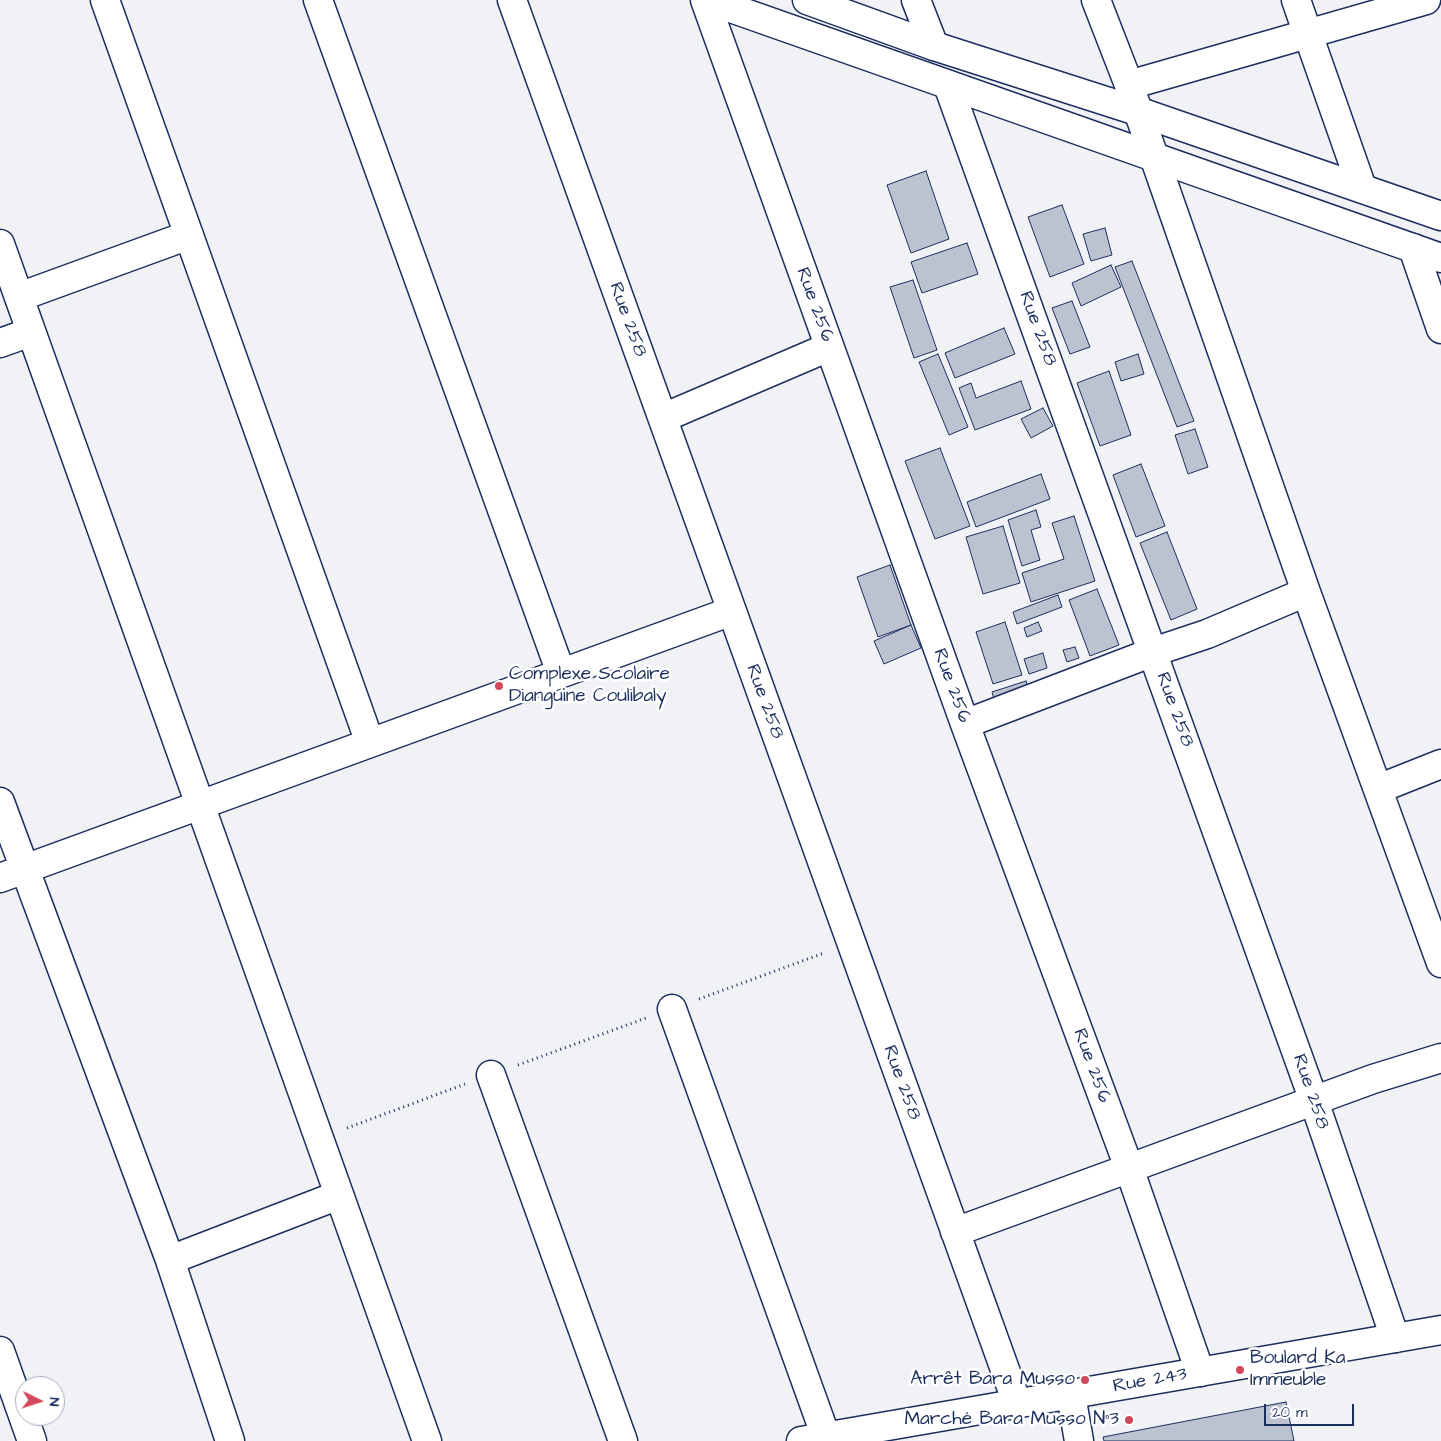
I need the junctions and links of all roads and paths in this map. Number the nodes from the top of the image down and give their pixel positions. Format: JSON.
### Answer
{"nodes":[{"id":1,"x":104,"y":0,"type":"edge"},
{"id":2,"x":318,"y":0,"type":"edge"},
{"id":3,"x":512,"y":0,"type":"edge"},
{"id":4,"x":706,"y":0,"type":"edge"},
{"id":5,"x":807,"y":0,"type":"edge"},
{"id":6,"x":916,"y":0,"type":"edge"},
{"id":7,"x":1096,"y":0,"type":"edge"},
{"id":8,"x":1296,"y":0,"type":"edge"},
{"id":9,"x":1426,"y":0,"type":"edge"},
{"id":10,"x":1308,"y":34,"type":"junction"},
{"id":11,"x":934,"y":46,"type":"junction"},
{"id":12,"x":948,"y":85,"type":"junction"},
{"id":13,"x":1133,"y":98,"type":"junction"},
{"id":14,"x":1153,"y":156,"type":"junction"},
{"id":15,"x":1362,"y":188,"type":"junction"},
{"id":16,"x":1441,"y":216,"type":"edge"},
{"id":17,"x":189,"y":235,"type":"junction"},
{"id":18,"x":0,"y":244,"type":"edge"},
{"id":19,"x":1413,"y":248,"type":"junction"},
{"id":20,"x":1441,"y":258,"type":"edge"},
{"id":21,"x":19,"y":297,"type":"junction"},
{"id":22,"x":1441,"y":329,"type":"edge"},
{"id":23,"x":31,"y":332,"type":"junction"},
{"id":24,"x":0,"y":343,"type":"edge"},
{"id":25,"x":830,"y":348,"type":"junction"},
{"id":26,"x":662,"y":418,"type":"junction"},
{"id":27,"x":1306,"y":592,"type":"junction"},
{"id":28,"x":732,"y":611,"type":"junction"},
{"id":29,"x":1153,"y":652,"type":"junction"},
{"id":30,"x":561,"y":673,"type":"junction"},
{"id":31,"x":965,"y":724,"type":"junction"},
{"id":32,"x":370,"y":743,"type":"junction"},
{"id":33,"x":1441,"y":764,"type":"edge"},
{"id":34,"x":1378,"y":789,"type":"junction"},
{"id":35,"x":0,"y":802,"type":"edge"},
{"id":36,"x":200,"y":805,"type":"junction"},
{"id":37,"x":12,"y":874,"type":"edge"},
{"id":38,"x":851,"y":943,"type":"junction"},
{"id":39,"x":1441,"y":963,"type":"edge"},
{"id":40,"x":672,"y":1009,"type":"junction"},
{"id":41,"x":1441,"y":1058,"type":"edge"},
{"id":42,"x":491,"y":1075,"type":"junction"},
{"id":43,"x":1314,"y":1101,"type":"junction"},
{"id":44,"x":319,"y":1138,"type":"junction"},
{"id":45,"x":1129,"y":1168,"type":"junction"},
{"id":46,"x":339,"y":1195,"type":"junction"},
{"id":47,"x":955,"y":1232,"type":"junction"},
{"id":48,"x":170,"y":1260,"type":"junction"},
{"id":49,"x":1441,"y":1330,"type":"edge"},
{"id":50,"x":1395,"y":1338,"type":"junction"},
{"id":51,"x":0,"y":1351,"type":"edge"},
{"id":52,"x":1200,"y":1372,"type":"junction"},
{"id":53,"x":1071,"y":1395,"type":"junction"},
{"id":54,"x":1017,"y":1403,"type":"junction"},
{"id":55,"x":813,"y":1439,"type":"edge"},
{"id":56,"x":32,"y":1441,"type":"edge"},
{"id":57,"x":230,"y":1441,"type":"edge"},
{"id":58,"x":427,"y":1441,"type":"edge"},
{"id":59,"x":623,"y":1441,"type":"edge"},
{"id":60,"x":1079,"y":1441,"type":"edge"}],
"edges":[{"from":1,"to":17,"type":"street"},
{"from":2,"to":30,"type":"street"},
{"from":3,"to":26,"type":"street","name":"Rue 258"},
{"from":4,"to":12,"type":"street"},
{"from":4,"to":25,"type":"street","name":"Rue 256"},
{"from":5,"to":11,"type":"street"},
{"from":6,"to":11,"type":"street"},
{"from":7,"to":13,"type":"street"},
{"from":8,"to":10,"type":"street"},
{"from":9,"to":10,"type":"street"},
{"from":10,"to":13,"type":"street"},
{"from":10,"to":15,"type":"street"},
{"from":11,"to":13,"type":"street"},
{"from":12,"to":14,"type":"street"},
{"from":12,"to":29,"type":"street","name":"Rue 258"},
{"from":13,"to":14,"type":"street"},
{"from":13,"to":15,"type":"street"},
{"from":14,"to":19,"type":"street"},
{"from":14,"to":27,"type":"street"},
{"from":15,"to":16,"type":"street"},
{"from":17,"to":21,"type":"street"},
{"from":17,"to":32,"type":"street"},
{"from":18,"to":21,"type":"street"},
{"from":19,"to":20,"type":"street"},
{"from":19,"to":22,"type":"street"},
{"from":21,"to":23,"type":"street"},
{"from":23,"to":24,"type":"street"},
{"from":23,"to":36,"type":"street"},
{"from":25,"to":26,"type":"street"},
{"from":25,"to":31,"type":"street","name":"Rue 256"},
{"from":26,"to":28,"type":"street","name":"Rue 258"},
{"from":27,"to":29,"type":"street"},
{"from":27,"to":34,"type":"street"},
{"from":28,"to":30,"type":"street"},
{"from":28,"to":38,"type":"street","name":"Rue 258"},
{"from":29,"to":31,"type":"street"},
{"from":29,"to":43,"type":"street","name":"Rue 258"},
{"from":30,"to":32,"type":"street"},
{"from":31,"to":45,"type":"street","name":"Rue 256"},
{"from":32,"to":36,"type":"street"},
{"from":33,"to":34,"type":"street"},
{"from":34,"to":39,"type":"street"},
{"from":35,"to":37,"type":"street"},
{"from":36,"to":37,"type":"street"},
{"from":36,"to":44,"type":"street"},
{"from":37,"to":48,"type":"street"},
{"from":38,"to":40,"type":"path"},
{"from":38,"to":47,"type":"street","name":"Rue 258"},
{"from":40,"to":42,"type":"path"},
{"from":40,"to":55,"type":"street"},
{"from":41,"to":43,"type":"street"},
{"from":42,"to":44,"type":"path"},
{"from":42,"to":59,"type":"street"},
{"from":43,"to":45,"type":"street"},
{"from":43,"to":50,"type":"street","name":"Rue 258"},
{"from":44,"to":46,"type":"street"},
{"from":45,"to":47,"type":"street"},
{"from":45,"to":52,"type":"street","name":"Rue 256"},
{"from":46,"to":48,"type":"street"},
{"from":46,"to":58,"type":"street"},
{"from":47,"to":54,"type":"street","name":"Rue 258"},
{"from":48,"to":57,"type":"street"},
{"from":49,"to":50,"type":"street","name":"Rue 243"},
{"from":50,"to":52,"type":"street","name":"Rue 243"},
{"from":51,"to":56,"type":"street"},
{"from":52,"to":53,"type":"street","name":"Rue 243"},
{"from":53,"to":54,"type":"street","name":"Rue 243"},
{"from":53,"to":60,"type":"street"},
{"from":54,"to":55,"type":"street","name":"Rue 243"}]}
